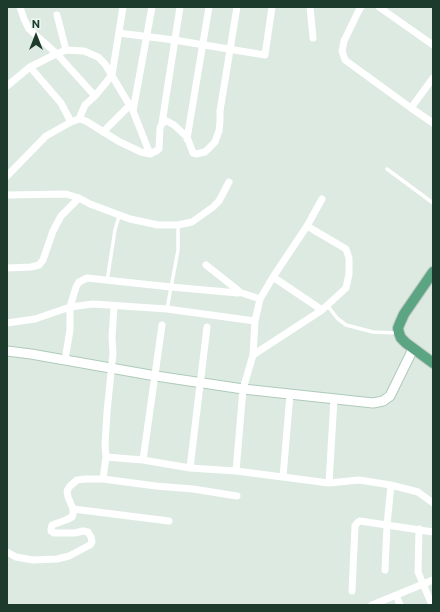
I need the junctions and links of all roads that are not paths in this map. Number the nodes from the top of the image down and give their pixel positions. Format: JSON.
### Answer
{"nodes":[{"id":1,"x":20,"y":7,"type":"edge"},
{"id":2,"x":123,"y":7,"type":"edge"},
{"id":3,"x":152,"y":7,"type":"edge"},
{"id":4,"x":180,"y":7,"type":"edge"},
{"id":5,"x":209,"y":7,"type":"edge"},
{"id":6,"x":237,"y":7,"type":"edge"},
{"id":7,"x":272,"y":7,"type":"edge"},
{"id":8,"x":318,"y":7,"type":"edge"},
{"id":9,"x":362,"y":7,"type":"edge"},
{"id":10,"x":379,"y":7,"type":"edge"},
{"id":11,"x":310,"y":9,"type":"edge"},
{"id":12,"x":56,"y":15,"type":"dead end"},
{"id":13,"x":119,"y":33,"type":"junction"},
{"id":14,"x":146,"y":37,"type":"junction"},
{"id":15,"x":313,"y":38,"type":"dead end"},
{"id":16,"x":174,"y":40,"type":"junction"},
{"id":17,"x":203,"y":45,"type":"junction"},
{"id":18,"x":433,"y":45,"type":"edge"},
{"id":19,"x":230,"y":49,"type":"junction"},
{"id":20,"x":66,"y":50,"type":"junction"},
{"id":21,"x":57,"y":54,"type":"junction"},
{"id":22,"x":30,"y":67,"type":"junction"},
{"id":23,"x":112,"y":75,"type":"junction"},
{"id":24,"x":433,"y":78,"type":"edge"},
{"id":25,"x":7,"y":86,"type":"edge"},
{"id":26,"x":95,"y":96,"type":"junction"},
{"id":27,"x":131,"y":108,"type":"junction"},
{"id":28,"x":411,"y":108,"type":"junction"},
{"id":29,"x":80,"y":119,"type":"junction"},
{"id":30,"x":71,"y":122,"type":"junction"},
{"id":31,"x":162,"y":123,"type":"junction"},
{"id":32,"x":433,"y":123,"type":"edge"},
{"id":33,"x":103,"y":132,"type":"junction"},
{"id":34,"x":187,"y":139,"type":"junction"},
{"id":35,"x":150,"y":154,"type":"junction"},
{"id":36,"x":387,"y":169,"type":"dead end"},
{"id":37,"x":7,"y":176,"type":"edge"},
{"id":38,"x":229,"y":182,"type":"dead end"},
{"id":39,"x":7,"y":195,"type":"edge"},
{"id":40,"x":79,"y":198,"type":"junction"},
{"id":41,"x":322,"y":199,"type":"dead end"},
{"id":42,"x":433,"y":203,"type":"edge"},
{"id":43,"x":119,"y":216,"type":"junction"},
{"id":44,"x":178,"y":226,"type":"junction"},
{"id":45,"x":307,"y":226,"type":"junction"},
{"id":46,"x":206,"y":265,"type":"dead end"},
{"id":47,"x":7,"y":268,"type":"edge"},
{"id":48,"x":433,"y":272,"type":"edge"},
{"id":49,"x":273,"y":277,"type":"junction"},
{"id":50,"x":106,"y":281,"type":"junction"},
{"id":51,"x":171,"y":288,"type":"junction"},
{"id":52,"x":239,"y":292,"type":"junction"},
{"id":53,"x":260,"y":299,"type":"junction"},
{"id":54,"x":114,"y":306,"type":"junction"},
{"id":55,"x":70,"y":307,"type":"junction"},
{"id":56,"x":325,"y":308,"type":"junction"},
{"id":57,"x":167,"y":309,"type":"junction"},
{"id":58,"x":255,"y":321,"type":"junction"},
{"id":59,"x":7,"y":323,"type":"edge"},
{"id":60,"x":162,"y":325,"type":"dead end"},
{"id":61,"x":207,"y":327,"type":"dead end"},
{"id":62,"x":399,"y":333,"type":"junction"},
{"id":63,"x":413,"y":349,"type":"junction"},
{"id":64,"x":7,"y":352,"type":"edge"},
{"id":65,"x":252,"y":355,"type":"junction"},
{"id":66,"x":65,"y":360,"type":"junction"},
{"id":67,"x":433,"y":363,"type":"edge"},
{"id":68,"x":112,"y":368,"type":"junction"},
{"id":69,"x":156,"y":376,"type":"junction"},
{"id":70,"x":200,"y":383,"type":"junction"},
{"id":71,"x":243,"y":389,"type":"junction"},
{"id":72,"x":290,"y":394,"type":"junction"},
{"id":73,"x":334,"y":399,"type":"junction"},
{"id":74,"x":106,"y":457,"type":"junction"},
{"id":75,"x":143,"y":460,"type":"junction"},
{"id":76,"x":190,"y":468,"type":"junction"},
{"id":77,"x":236,"y":471,"type":"junction"},
{"id":78,"x":283,"y":477,"type":"junction"},
{"id":79,"x":103,"y":479,"type":"junction"},
{"id":80,"x":329,"y":483,"type":"junction"},
{"id":81,"x":391,"y":485,"type":"junction"},
{"id":82,"x":237,"y":496,"type":"dead end"},
{"id":83,"x":433,"y":503,"type":"edge"},
{"id":84,"x":73,"y":509,"type":"junction"},
{"id":85,"x":169,"y":521,"type":"dead end"},
{"id":86,"x":387,"y":525,"type":"junction"},
{"id":87,"x":419,"y":529,"type":"junction"},
{"id":88,"x":433,"y":532,"type":"edge"},
{"id":89,"x":7,"y":552,"type":"edge"},
{"id":90,"x":385,"y":570,"type":"dead end"},
{"id":91,"x":433,"y":580,"type":"edge"},
{"id":92,"x":423,"y":584,"type":"junction"},
{"id":93,"x":352,"y":591,"type":"dead end"},
{"id":94,"x":396,"y":595,"type":"junction"},
{"id":95,"x":372,"y":605,"type":"edge"},
{"id":96,"x":400,"y":605,"type":"edge"},
{"id":97,"x":432,"y":605,"type":"edge"}],
"edges":[{"from":1,"to":21,"type":"street"},
{"from":2,"to":13,"type":"street"},
{"from":3,"to":14,"type":"street"},
{"from":4,"to":16,"type":"street"},
{"from":5,"to":17,"type":"street"},
{"from":6,"to":19,"type":"street"},
{"from":7,"to":19,"type":"street"},
{"from":8,"to":11,"type":"street"},
{"from":9,"to":28,"type":"street"},
{"from":10,"to":18,"type":"street"},
{"from":11,"to":15,"type":"street"},
{"from":12,"to":20,"type":"street"},
{"from":13,"to":14,"type":"street"},
{"from":13,"to":23,"type":"street"},
{"from":14,"to":16,"type":"street"},
{"from":14,"to":27,"type":"street"},
{"from":16,"to":17,"type":"street"},
{"from":16,"to":31,"type":"street"},
{"from":17,"to":19,"type":"street"},
{"from":17,"to":34,"type":"street"},
{"from":19,"to":34,"type":"street"},
{"from":20,"to":21,"type":"street"},
{"from":20,"to":23,"type":"street"},
{"from":21,"to":22,"type":"street"},
{"from":21,"to":26,"type":"street"},
{"from":22,"to":25,"type":"street"},
{"from":22,"to":30,"type":"street"},
{"from":23,"to":26,"type":"street"},
{"from":23,"to":27,"type":"street"},
{"from":24,"to":28,"type":"street"},
{"from":26,"to":29,"type":"street"},
{"from":27,"to":33,"type":"street"},
{"from":27,"to":35,"type":"street"},
{"from":28,"to":32,"type":"street"},
{"from":29,"to":30,"type":"street"},
{"from":29,"to":33,"type":"street"},
{"from":30,"to":37,"type":"street"},
{"from":31,"to":34,"type":"street"},
{"from":31,"to":35,"type":"street"},
{"from":33,"to":35,"type":"street"},
{"from":36,"to":42,"type":"lane"},
{"from":38,"to":44,"type":"street"},
{"from":39,"to":40,"type":"street"},
{"from":40,"to":43,"type":"street"},
{"from":40,"to":47,"type":"street"},
{"from":41,"to":45,"type":"street"},
{"from":43,"to":44,"type":"street"},
{"from":43,"to":50,"type":"lane"},
{"from":44,"to":51,"type":"lane"},
{"from":45,"to":49,"type":"street"},
{"from":45,"to":56,"type":"street"},
{"from":46,"to":52,"type":"street"},
{"from":48,"to":62,"type":"main road"},
{"from":49,"to":53,"type":"street"},
{"from":49,"to":56,"type":"street"},
{"from":50,"to":51,"type":"street"},
{"from":50,"to":55,"type":"street"},
{"from":51,"to":52,"type":"street"},
{"from":51,"to":57,"type":"lane"},
{"from":52,"to":53,"type":"street"},
{"from":53,"to":58,"type":"street"},
{"from":54,"to":55,"type":"street"},
{"from":54,"to":57,"type":"street"},
{"from":54,"to":68,"type":"street"},
{"from":55,"to":59,"type":"street"},
{"from":55,"to":66,"type":"street"},
{"from":56,"to":62,"type":"lane"},
{"from":56,"to":65,"type":"street"},
{"from":57,"to":58,"type":"street"},
{"from":58,"to":65,"type":"street"},
{"from":60,"to":69,"type":"street"},
{"from":61,"to":70,"type":"street"},
{"from":62,"to":63,"type":"main road"},
{"from":63,"to":67,"type":"main road"},
{"from":63,"to":73,"type":"street"},
{"from":64,"to":66,"type":"street"},
{"from":65,"to":71,"type":"street"},
{"from":66,"to":68,"type":"street"},
{"from":68,"to":69,"type":"street"},
{"from":68,"to":74,"type":"street"},
{"from":69,"to":70,"type":"street"},
{"from":69,"to":75,"type":"street"},
{"from":70,"to":71,"type":"street"},
{"from":70,"to":76,"type":"street"},
{"from":71,"to":72,"type":"street"},
{"from":71,"to":77,"type":"street"},
{"from":72,"to":73,"type":"street"},
{"from":72,"to":78,"type":"street"},
{"from":73,"to":80,"type":"street"},
{"from":74,"to":75,"type":"street"},
{"from":74,"to":79,"type":"street"},
{"from":75,"to":76,"type":"street"},
{"from":76,"to":77,"type":"street"},
{"from":77,"to":78,"type":"street"},
{"from":78,"to":80,"type":"street"},
{"from":79,"to":82,"type":"street"},
{"from":79,"to":84,"type":"street"},
{"from":80,"to":81,"type":"street"},
{"from":81,"to":83,"type":"street"},
{"from":81,"to":86,"type":"street"},
{"from":84,"to":85,"type":"street"},
{"from":84,"to":89,"type":"street"},
{"from":86,"to":87,"type":"street"},
{"from":86,"to":90,"type":"street"},
{"from":86,"to":93,"type":"street"},
{"from":87,"to":88,"type":"street"},
{"from":87,"to":92,"type":"street"},
{"from":91,"to":92,"type":"street"},
{"from":92,"to":94,"type":"street"},
{"from":92,"to":97,"type":"street"},
{"from":94,"to":95,"type":"street"},
{"from":94,"to":96,"type":"street"}]}
